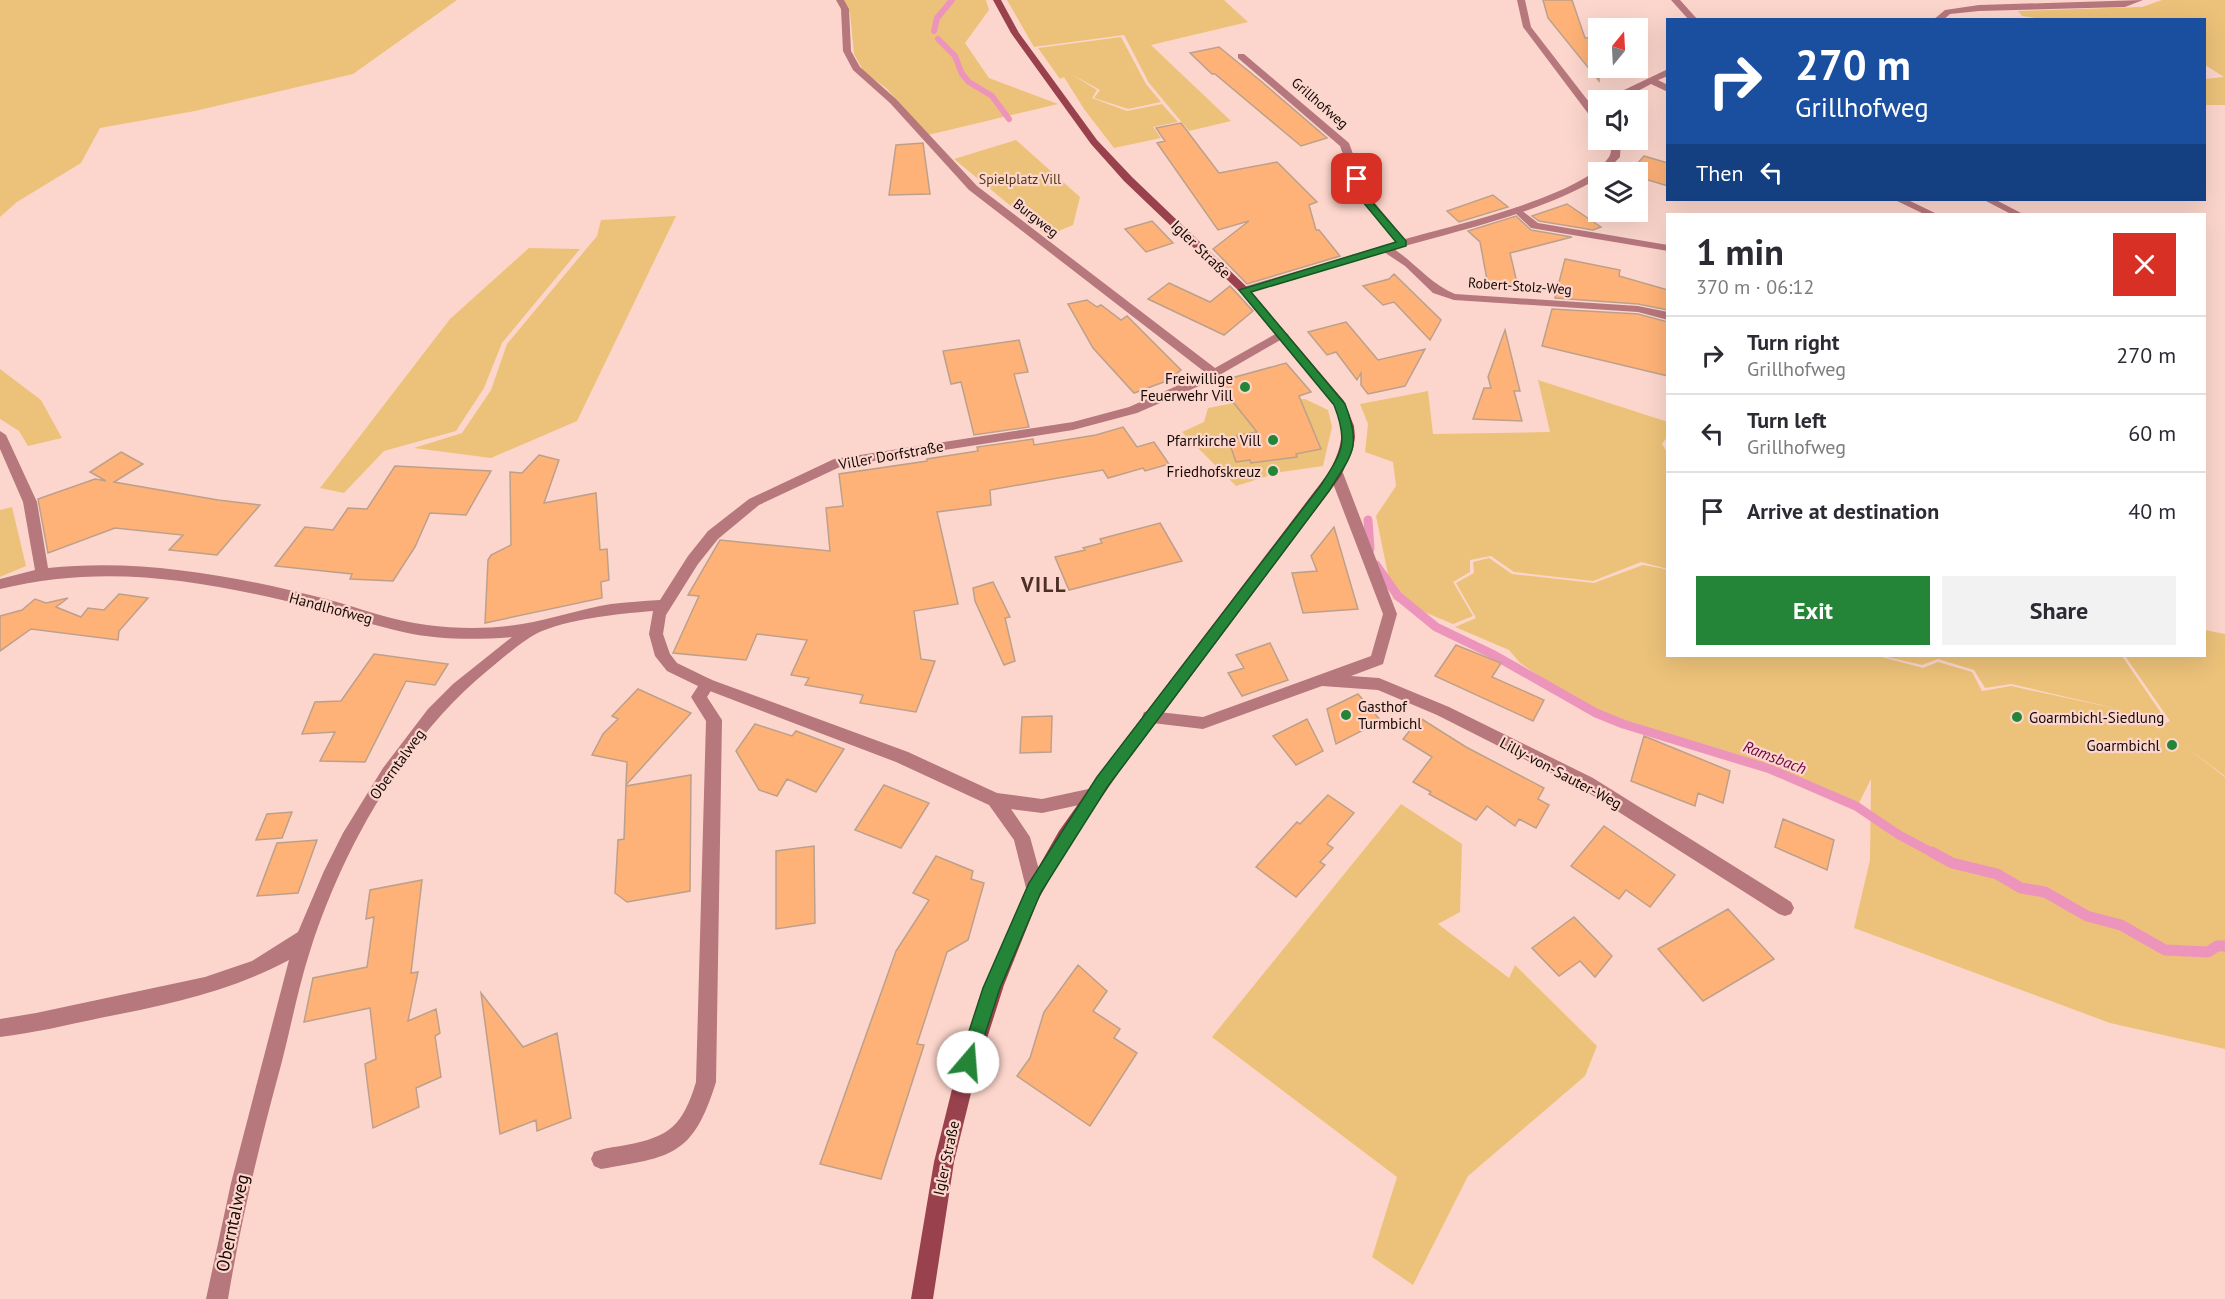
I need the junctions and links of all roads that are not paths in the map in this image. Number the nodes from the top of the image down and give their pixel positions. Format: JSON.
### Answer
{"nodes":[{"id":1,"x":840,"y":0,"type":"edge"},
{"id":2,"x":997,"y":0,"type":"edge"},
{"id":3,"x":1521,"y":0,"type":"edge"},
{"id":4,"x":1675,"y":0,"type":"edge"},
{"id":5,"x":2139,"y":0,"type":"edge"},
{"id":6,"x":1692,"y":18,"type":"edge"},
{"id":7,"x":1940,"y":18,"type":"edge"},
{"id":8,"x":1241,"y":56,"type":"dead end"},
{"id":9,"x":1666,"y":73,"type":"edge"},
{"id":10,"x":1650,"y":80,"type":"junction"},
{"id":11,"x":1666,"y":88,"type":"edge"},
{"id":12,"x":1631,"y":90,"type":"edge"},
{"id":13,"x":1588,"y":107,"type":"edge"},
{"id":14,"x":1588,"y":180,"type":"edge"},
{"id":15,"x":1902,"y":201,"type":"edge"},
{"id":16,"x":1991,"y":201,"type":"edge"},
{"id":17,"x":1516,"y":210,"type":"junction"},
{"id":18,"x":1930,"y":213,"type":"edge"},
{"id":19,"x":2016,"y":213,"type":"edge"},
{"id":20,"x":1402,"y":243,"type":"junction"},
{"id":21,"x":1666,"y":248,"type":"edge"},
{"id":22,"x":1386,"y":249,"type":"junction"},
{"id":23,"x":1244,"y":290,"type":"junction"},
{"id":24,"x":1666,"y":316,"type":"edge"},
{"id":25,"x":1283,"y":335,"type":"junction"},
{"id":26,"x":1214,"y":373,"type":"junction"},
{"id":27,"x":0,"y":435,"type":"edge"},
{"id":28,"x":1336,"y":473,"type":"junction"},
{"id":29,"x":42,"y":572,"type":"junction"},
{"id":30,"x":0,"y":584,"type":"edge"},
{"id":31,"x":663,"y":605,"type":"junction"},
{"id":32,"x":536,"y":627,"type":"junction"},
{"id":33,"x":1320,"y":680,"type":"junction"},
{"id":34,"x":707,"y":684,"type":"junction"},
{"id":35,"x":1150,"y":717,"type":"junction"},
{"id":36,"x":1093,"y":795,"type":"junction"},
{"id":37,"x":995,"y":800,"type":"junction"},
{"id":38,"x":1035,"y":888,"type":"junction"},
{"id":39,"x":1785,"y":908,"type":"dead end"},
{"id":40,"x":305,"y":938,"type":"junction"},
{"id":41,"x":0,"y":1028,"type":"edge"},
{"id":42,"x":601,"y":1159,"type":"dead end"},
{"id":43,"x":217,"y":1299,"type":"edge"},
{"id":44,"x":922,"y":1299,"type":"edge"}],
"edges":[{"from":1,"to":26,"type":"street","name":"Burgweg"},
{"from":2,"to":23,"type":"main road","name":"Igler Straße"},
{"from":3,"to":13,"type":"street"},
{"from":4,"to":6,"type":"street"},
{"from":5,"to":7,"type":"street"},
{"from":8,"to":20,"type":"street","name":"Grillhofweg"},
{"from":9,"to":10,"type":"street"},
{"from":10,"to":11,"type":"street"},
{"from":10,"to":12,"type":"street"},
{"from":14,"to":17,"type":"street"},
{"from":15,"to":18,"type":"street"},
{"from":16,"to":19,"type":"street"},
{"from":17,"to":20,"type":"street"},
{"from":17,"to":21,"type":"street"},
{"from":20,"to":22,"type":"street"},
{"from":22,"to":23,"type":"street"},
{"from":22,"to":24,"type":"street","name":"Robert-Stolz-Weg"},
{"from":23,"to":25,"type":"main road","name":"Igler Straße"},
{"from":25,"to":26,"type":"street","name":"Viller Dorfstraße"},
{"from":25,"to":28,"type":"main road","name":"Igler Straße"},
{"from":26,"to":31,"type":"street","name":"Viller Dorfstraße"},
{"from":27,"to":29,"type":"street"},
{"from":28,"to":33,"type":"street","name":"Lilly-von-Sauter-Weg"},
{"from":28,"to":35,"type":"main road","name":"Igler Straße"},
{"from":29,"to":30,"type":"street","name":"Handlhofweg"},
{"from":29,"to":32,"type":"street","name":"Handlhofweg"},
{"from":31,"to":32,"type":"street","name":"Handlhofweg"},
{"from":31,"to":34,"type":"street","name":"Viller Dorfstraße"},
{"from":32,"to":40,"type":"street","name":"Oberntalweg"},
{"from":33,"to":35,"type":"street","name":"Lilly-von-Sauter-Weg"},
{"from":33,"to":39,"type":"street","name":"Lilly-von-Sauter-Weg"},
{"from":34,"to":37,"type":"street","name":"Viller Dorfstraße"},
{"from":34,"to":42,"type":"street"},
{"from":35,"to":36,"type":"main road","name":"Igler Straße"},
{"from":36,"to":37,"type":"street","name":"Viller Dorfstraße"},
{"from":36,"to":38,"type":"main road","name":"Igler Straße"},
{"from":37,"to":38,"type":"street","name":"Viller Dorfstraße"},
{"from":38,"to":44,"type":"main road","name":"Igler Straße"},
{"from":40,"to":41,"type":"street"},
{"from":40,"to":43,"type":"street","name":"Oberntalweg"}]}
